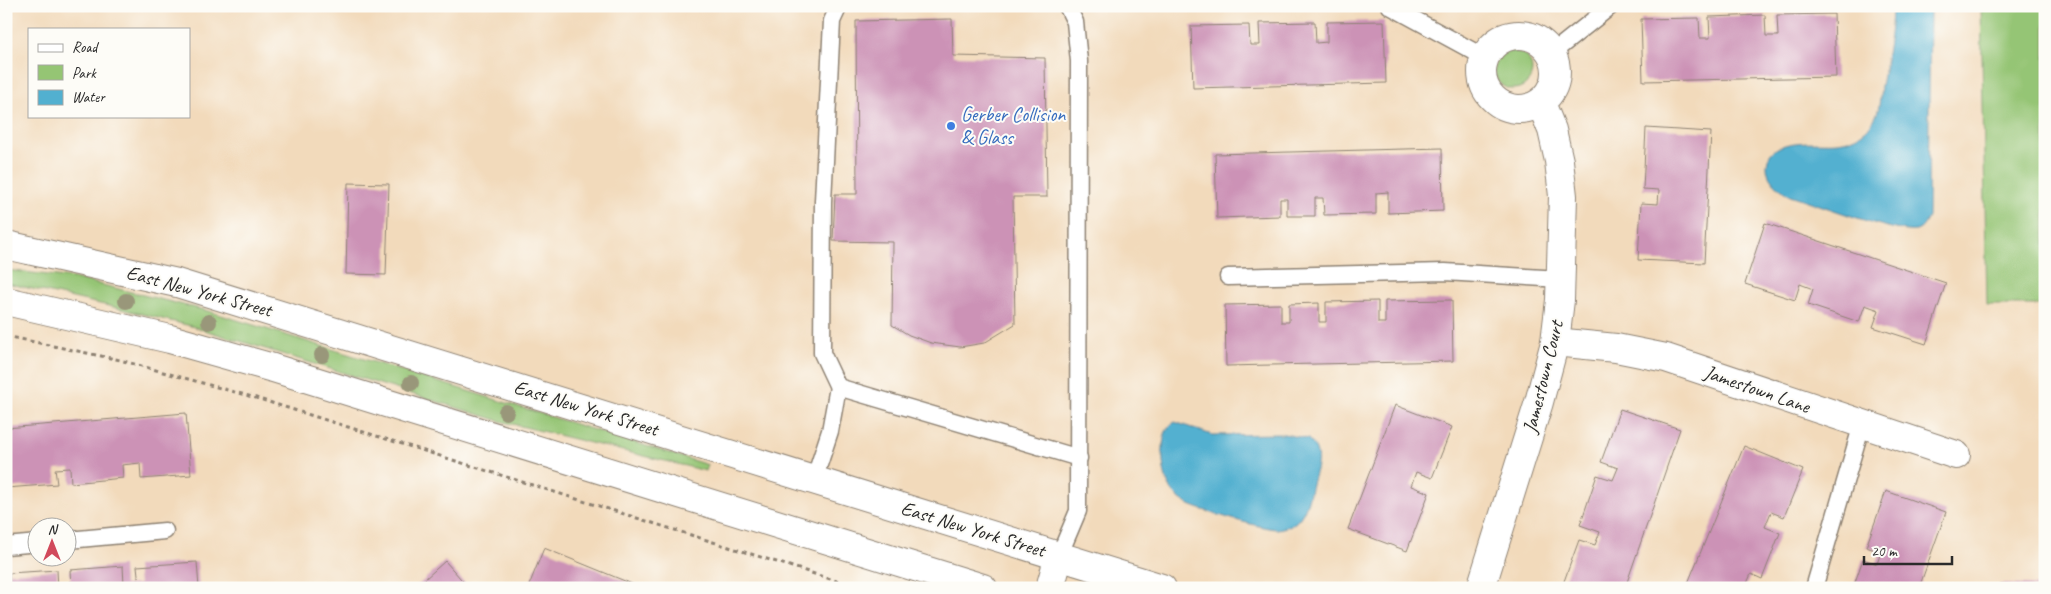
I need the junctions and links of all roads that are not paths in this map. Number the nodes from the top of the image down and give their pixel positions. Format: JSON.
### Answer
{"nodes":[{"id":1,"x":839,"y":6,"type":"edge"},
{"id":2,"x":1067,"y":6,"type":"edge"},
{"id":3,"x":1390,"y":6,"type":"edge"},
{"id":4,"x":1611,"y":6,"type":"edge"},
{"id":5,"x":1552,"y":53,"type":"junction"},
{"id":6,"x":1484,"y":57,"type":"junction"},
{"id":7,"x":1541,"y":103,"type":"junction"},
{"id":8,"x":6,"y":245,"type":"edge"},
{"id":9,"x":1228,"y":277,"type":"dead end"},
{"id":10,"x":1561,"y":279,"type":"junction"},
{"id":11,"x":6,"y":302,"type":"edge"},
{"id":12,"x":1555,"y":342,"type":"junction"},
{"id":13,"x":838,"y":387,"type":"junction"},
{"id":14,"x":1862,"y":424,"type":"junction"},
{"id":15,"x":1956,"y":455,"type":"dead end"},
{"id":16,"x":1078,"y":458,"type":"junction"},
{"id":17,"x":814,"y":480,"type":"junction"},
{"id":18,"x":165,"y":531,"type":"dead end"},
{"id":19,"x":78,"y":539,"type":"edge"},
{"id":20,"x":28,"y":544,"type":"edge"},
{"id":21,"x":6,"y":546,"type":"edge"},
{"id":22,"x":1059,"y":556,"type":"junction"},
{"id":23,"x":983,"y":588,"type":"edge"},
{"id":24,"x":1050,"y":588,"type":"edge"},
{"id":25,"x":1162,"y":588,"type":"edge"},
{"id":26,"x":1481,"y":588,"type":"edge"},
{"id":27,"x":1814,"y":588,"type":"edge"}],
"edges":[{"from":1,"to":13,"type":"lane"},
{"from":2,"to":16,"type":"lane"},
{"from":3,"to":6,"type":"lane"},
{"from":4,"to":5,"type":"lane"},
{"from":5,"to":6,"type":"main road"},
{"from":5,"to":7,"type":"main road"},
{"from":6,"to":7,"type":"main road"},
{"from":7,"to":10,"type":"main road","name":"Jamestown Court"},
{"from":8,"to":17,"type":"main road","name":"East New York Street"},
{"from":9,"to":10,"type":"lane"},
{"from":10,"to":12,"type":"main road","name":"Jamestown Court"},
{"from":11,"to":23,"type":"main road"},
{"from":12,"to":14,"type":"main road","name":"Jamestown Lane"},
{"from":12,"to":26,"type":"main road","name":"Jamestown Court"},
{"from":13,"to":16,"type":"lane"},
{"from":13,"to":17,"type":"lane"},
{"from":14,"to":15,"type":"main road","name":"Jamestown Lane"},
{"from":14,"to":27,"type":"lane"},
{"from":16,"to":22,"type":"lane"},
{"from":17,"to":22,"type":"main road","name":"East New York Street"},
{"from":18,"to":19,"type":"lane"},
{"from":20,"to":21,"type":"lane"},
{"from":22,"to":24,"type":"main road"},
{"from":22,"to":25,"type":"main road","name":"East New York Street"}]}
